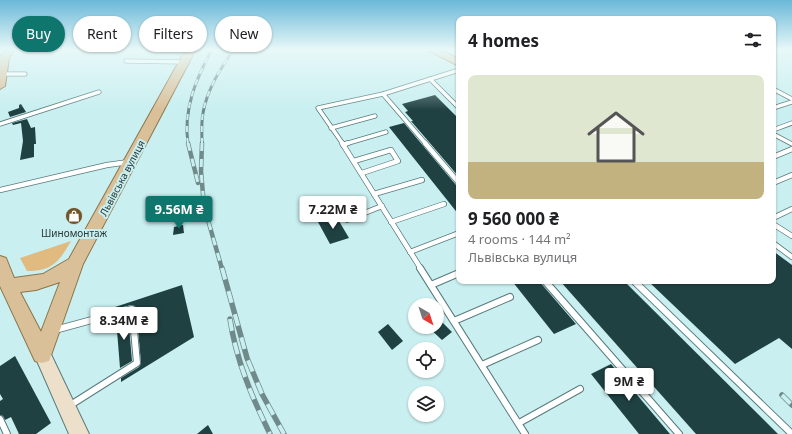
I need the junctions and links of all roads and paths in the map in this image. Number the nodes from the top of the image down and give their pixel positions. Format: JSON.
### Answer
{"nodes":[{"id":1,"x":2,"y":69,"type":"edge"},
{"id":2,"x":180,"y":69,"type":"edge"},
{"id":3,"x":456,"y":71,"type":"edge"},
{"id":4,"x":1,"y":74,"type":"junction"},
{"id":5,"x":24,"y":74,"type":"dead end"},
{"id":6,"x":430,"y":79,"type":"junction"},
{"id":7,"x":0,"y":86,"type":"edge"},
{"id":8,"x":99,"y":92,"type":"dead end"},
{"id":9,"x":776,"y":92,"type":"edge"},
{"id":10,"x":383,"y":94,"type":"junction"},
{"id":11,"x":792,"y":100,"type":"edge"},
{"id":12,"x":453,"y":102,"type":"junction"},
{"id":13,"x":456,"y":102,"type":"edge"},
{"id":14,"x":456,"y":105,"type":"edge"},
{"id":15,"x":776,"y":107,"type":"edge"},
{"id":16,"x":376,"y":116,"type":"dead end"},
{"id":17,"x":792,"y":123,"type":"edge"},
{"id":18,"x":0,"y":124,"type":"edge"},
{"id":19,"x":332,"y":128,"type":"junction"},
{"id":20,"x":776,"y":129,"type":"edge"},
{"id":21,"x":386,"y":132,"type":"dead end"},
{"id":22,"x":776,"y":136,"type":"edge"},
{"id":23,"x":792,"y":144,"type":"edge"},
{"id":24,"x":343,"y":145,"type":"junction"},
{"id":25,"x":792,"y":149,"type":"edge"},
{"id":26,"x":776,"y":156,"type":"edge"},
{"id":27,"x":130,"y":161,"type":"junction"},
{"id":28,"x":354,"y":161,"type":"junction"},
{"id":29,"x":362,"y":173,"type":"junction"},
{"id":30,"x":792,"y":175,"type":"edge"},
{"id":31,"x":456,"y":179,"type":"edge"},
{"id":32,"x":422,"y":180,"type":"dead end"},
{"id":33,"x":776,"y":182,"type":"edge"},
{"id":34,"x":0,"y":190,"type":"edge"},
{"id":35,"x":374,"y":194,"type":"junction"},
{"id":36,"x":444,"y":204,"type":"dead end"},
{"id":37,"x":382,"y":206,"type":"junction"},
{"id":38,"x":792,"y":209,"type":"edge"},
{"id":39,"x":776,"y":217,"type":"edge"},
{"id":40,"x":347,"y":220,"type":"dead end"},
{"id":41,"x":391,"y":222,"type":"junction"},
{"id":42,"x":776,"y":226,"type":"edge"},
{"id":43,"x":456,"y":235,"type":"edge"},
{"id":44,"x":792,"y":236,"type":"edge"},
{"id":45,"x":776,"y":245,"type":"edge"},
{"id":46,"x":410,"y":252,"type":"junction"},
{"id":47,"x":792,"y":256,"type":"edge"},
{"id":48,"x":0,"y":263,"type":"edge"},
{"id":49,"x":75,"y":264,"type":"junction"},
{"id":50,"x":456,"y":274,"type":"edge"},
{"id":51,"x":548,"y":284,"type":"edge"},
{"id":52,"x":637,"y":284,"type":"edge"},
{"id":53,"x":8,"y":285,"type":"junction"},
{"id":54,"x":431,"y":285,"type":"junction"},
{"id":55,"x":510,"y":297,"type":"dead end"},
{"id":56,"x":454,"y":321,"type":"junction"},
{"id":57,"x":50,"y":331,"type":"junction"},
{"id":58,"x":538,"y":340,"type":"dead end"},
{"id":59,"x":42,"y":354,"type":"junction"},
{"id":60,"x":482,"y":365,"type":"junction"},
{"id":61,"x":580,"y":389,"type":"dead end"},
{"id":62,"x":66,"y":408,"type":"junction"},
{"id":63,"x":0,"y":419,"type":"edge"},
{"id":64,"x":518,"y":423,"type":"junction"},
{"id":65,"x":7,"y":434,"type":"edge"},
{"id":66,"x":79,"y":434,"type":"edge"},
{"id":67,"x":525,"y":434,"type":"edge"},
{"id":68,"x":679,"y":434,"type":"edge"},
{"id":69,"x":792,"y":434,"type":"edge"}],
"edges":[{"from":1,"to":4,"type":"main road"},
{"from":2,"to":27,"type":"main road","name":"Львівська вулиця"},
{"from":3,"to":6,"type":"lane"},
{"from":4,"to":5,"type":"lane"},
{"from":4,"to":7,"type":"main road"},
{"from":6,"to":10,"type":"lane"},
{"from":6,"to":12,"type":"lane"},
{"from":8,"to":18,"type":"lane"},
{"from":9,"to":11,"type":"lane"},
{"from":10,"to":19,"type":"lane"},
{"from":10,"to":31,"type":"lane"},
{"from":11,"to":15,"type":"lane"},
{"from":12,"to":13,"type":"lane"},
{"from":12,"to":14,"type":"lane"},
{"from":16,"to":19,"type":"lane"},
{"from":17,"to":20,"type":"lane"},
{"from":19,"to":24,"type":"lane"},
{"from":21,"to":24,"type":"lane"},
{"from":22,"to":23,"type":"lane"},
{"from":24,"to":28,"type":"lane"},
{"from":25,"to":26,"type":"lane"},
{"from":27,"to":34,"type":"lane"},
{"from":27,"to":49,"type":"main road","name":"Львівська вулиця"},
{"from":28,"to":29,"type":"lane"},
{"from":28,"to":29,"type":"lane"},
{"from":29,"to":35,"type":"lane"},
{"from":30,"to":33,"type":"lane"},
{"from":32,"to":35,"type":"lane"},
{"from":35,"to":37,"type":"lane"},
{"from":36,"to":41,"type":"lane"},
{"from":37,"to":40,"type":"lane"},
{"from":37,"to":41,"type":"lane"},
{"from":38,"to":39,"type":"lane"},
{"from":41,"to":46,"type":"lane"},
{"from":42,"to":44,"type":"lane"},
{"from":43,"to":46,"type":"lane"},
{"from":45,"to":47,"type":"lane"},
{"from":46,"to":54,"type":"lane"},
{"from":48,"to":53,"type":"main road"},
{"from":49,"to":53,"type":"main road"},
{"from":49,"to":57,"type":"main road","name":"Львівська вулиця"},
{"from":50,"to":54,"type":"lane"},
{"from":51,"to":68,"type":"lane"},
{"from":52,"to":69,"type":"lane"},
{"from":53,"to":59,"type":"main road"},
{"from":54,"to":56,"type":"lane"},
{"from":55,"to":56,"type":"lane"},
{"from":56,"to":60,"type":"lane"},
{"from":57,"to":59,"type":"main road","name":"Львівська вулиця"},
{"from":57,"to":62,"type":"lane"},
{"from":58,"to":60,"type":"lane"},
{"from":59,"to":62,"type":"street"},
{"from":60,"to":64,"type":"lane"},
{"from":61,"to":64,"type":"lane"},
{"from":62,"to":66,"type":"street"},
{"from":63,"to":65,"type":"lane"},
{"from":64,"to":67,"type":"lane"}]}
